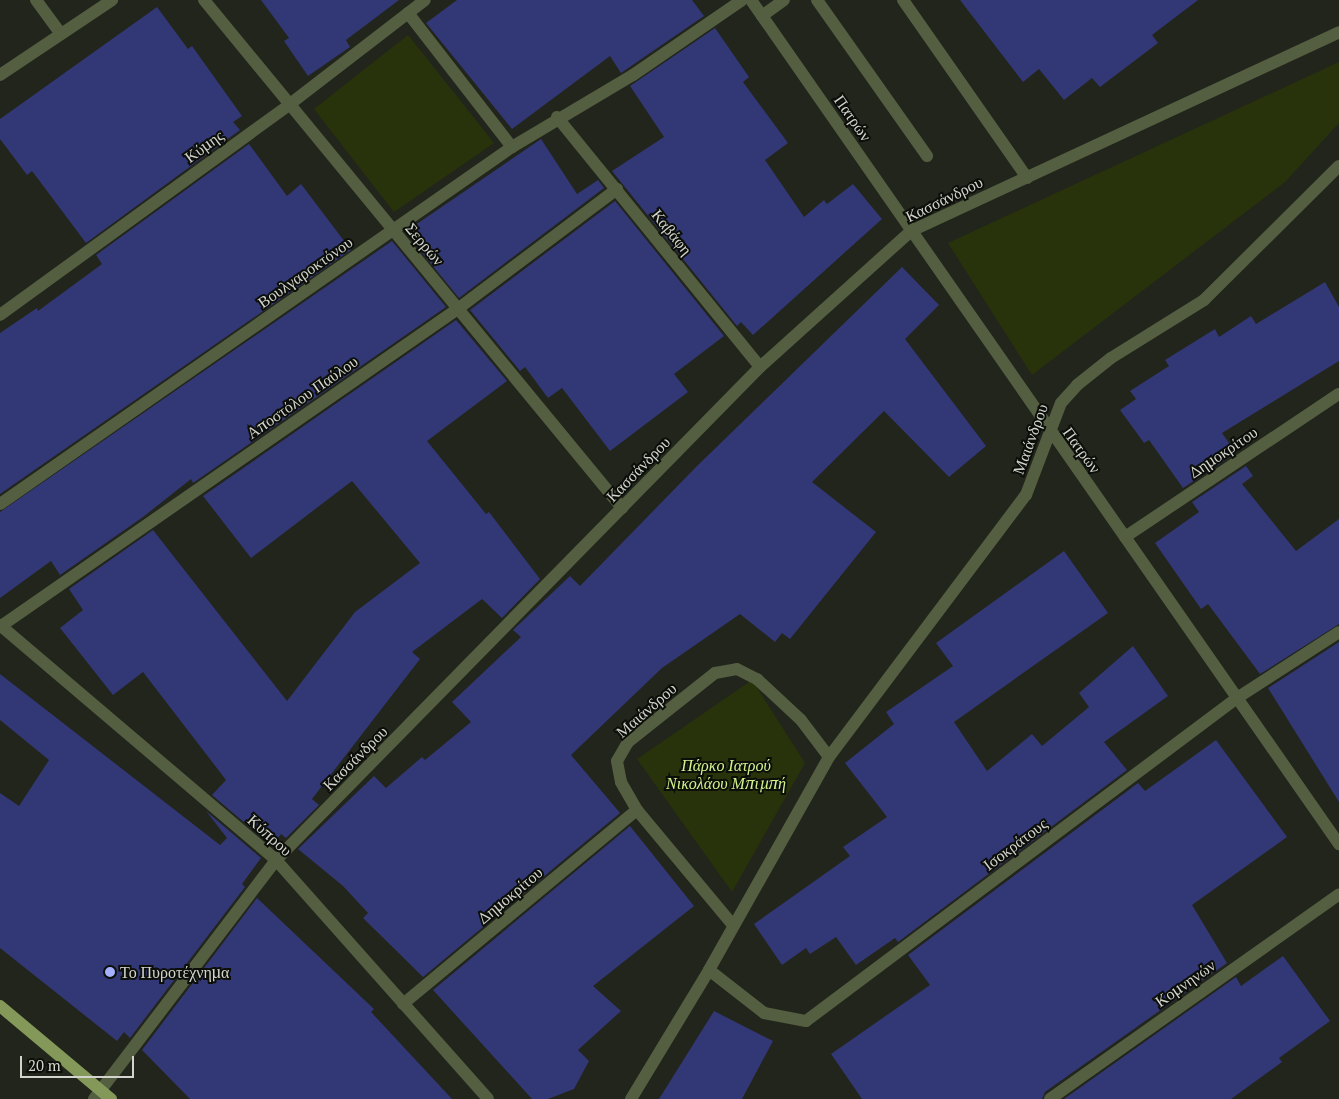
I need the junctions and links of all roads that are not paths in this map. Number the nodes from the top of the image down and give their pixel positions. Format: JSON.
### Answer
{"nodes":[{"id":1,"x":36,"y":0,"type":"edge"},
{"id":2,"x":112,"y":0,"type":"edge"},
{"id":3,"x":204,"y":0,"type":"edge"},
{"id":4,"x":425,"y":0,"type":"edge"},
{"id":5,"x":742,"y":0,"type":"edge"},
{"id":6,"x":751,"y":0,"type":"edge"},
{"id":7,"x":784,"y":0,"type":"edge"},
{"id":8,"x":817,"y":0,"type":"edge"},
{"id":9,"x":903,"y":0,"type":"edge"},
{"id":10,"x":408,"y":13,"type":"junction"},
{"id":11,"x":762,"y":16,"type":"junction"},
{"id":12,"x":1339,"y":32,"type":"edge"},
{"id":13,"x":61,"y":34,"type":"junction"},
{"id":14,"x":0,"y":75,"type":"edge"},
{"id":15,"x":290,"y":104,"type":"junction"},
{"id":16,"x":557,"y":118,"type":"junction"},
{"id":17,"x":512,"y":147,"type":"junction"},
{"id":18,"x":927,"y":156,"type":"dead end"},
{"id":19,"x":1339,"y":166,"type":"edge"},
{"id":20,"x":1027,"y":178,"type":"junction"},
{"id":21,"x":617,"y":189,"type":"junction"},
{"id":22,"x":392,"y":230,"type":"junction"},
{"id":23,"x":911,"y":230,"type":"junction"},
{"id":24,"x":459,"y":308,"type":"junction"},
{"id":25,"x":0,"y":315,"type":"edge"},
{"id":26,"x":760,"y":367,"type":"junction"},
{"id":27,"x":1339,"y":394,"type":"edge"},
{"id":28,"x":1050,"y":432,"type":"junction"},
{"id":29,"x":0,"y":504,"type":"edge"},
{"id":30,"x":622,"y":508,"type":"junction"},
{"id":31,"x":1124,"y":537,"type":"junction"},
{"id":32,"x":0,"y":625,"type":"edge"},
{"id":33,"x":1339,"y":632,"type":"edge"},
{"id":34,"x":1237,"y":698,"type":"junction"},
{"id":35,"x":828,"y":757,"type":"junction"},
{"id":36,"x":637,"y":810,"type":"junction"},
{"id":37,"x":1339,"y":844,"type":"edge"},
{"id":38,"x":276,"y":860,"type":"junction"},
{"id":39,"x":1339,"y":894,"type":"edge"},
{"id":40,"x":732,"y":924,"type":"junction"},
{"id":41,"x":709,"y":970,"type":"junction"},
{"id":42,"x":403,"y":1004,"type":"junction"},
{"id":43,"x":0,"y":1006,"type":"edge"},
{"id":44,"x":98,"y":1094,"type":"edge"},
{"id":45,"x":111,"y":1099,"type":"edge"},
{"id":46,"x":488,"y":1099,"type":"edge"},
{"id":47,"x":631,"y":1099,"type":"edge"},
{"id":48,"x":1050,"y":1099,"type":"edge"}],
"edges":[{"from":1,"to":13,"type":"street"},
{"from":2,"to":13,"type":"street"},
{"from":3,"to":15,"type":"street","name":"Σερρών"},
{"from":4,"to":10,"type":"street","name":"Κύμης"},
{"from":5,"to":16,"type":"street","name":"Βουλγαροκτόνου"},
{"from":6,"to":11,"type":"street","name":"Πατρών"},
{"from":7,"to":11,"type":"street"},
{"from":8,"to":18,"type":"street"},
{"from":9,"to":20,"type":"street"},
{"from":10,"to":15,"type":"street","name":"Κύμης"},
{"from":10,"to":17,"type":"street"},
{"from":11,"to":23,"type":"street","name":"Πατρών"},
{"from":12,"to":20,"type":"street","name":"Κασσάνδρου"},
{"from":13,"to":14,"type":"street"},
{"from":15,"to":22,"type":"street","name":"Σερρών"},
{"from":15,"to":25,"type":"street","name":"Κύμης"},
{"from":16,"to":17,"type":"street","name":"Βουλγαροκτόνου"},
{"from":16,"to":21,"type":"street","name":"Καβάφη"},
{"from":17,"to":22,"type":"street","name":"Βουλγαροκτόνου"},
{"from":19,"to":28,"type":"street","name":"Μαιάνδρου"},
{"from":20,"to":23,"type":"street","name":"Κασσάνδρου"},
{"from":21,"to":24,"type":"street","name":"Αποστόλου Παύλου"},
{"from":21,"to":26,"type":"street","name":"Καβάφη"},
{"from":22,"to":24,"type":"street","name":"Σερρών"},
{"from":22,"to":29,"type":"street","name":"Βουλγαροκτόνου"},
{"from":23,"to":26,"type":"street","name":"Κασσάνδρου"},
{"from":23,"to":28,"type":"street","name":"Πατρών"},
{"from":24,"to":30,"type":"street","name":"Σερρών"},
{"from":24,"to":32,"type":"street","name":"Αποστόλου Παύλου"},
{"from":26,"to":30,"type":"street","name":"Κασσάνδρου"},
{"from":27,"to":31,"type":"street","name":"Δημοκρίτου"},
{"from":28,"to":31,"type":"street","name":"Πατρών"},
{"from":28,"to":35,"type":"street","name":"Μαιάνδρου"},
{"from":30,"to":38,"type":"street","name":"Κασσάνδρου"},
{"from":31,"to":34,"type":"street","name":"Πατρών"},
{"from":32,"to":38,"type":"street","name":"Κύπρου"},
{"from":33,"to":34,"type":"street","name":"Ισοκράτους"},
{"from":34,"to":37,"type":"street","name":"Πατρών"},
{"from":34,"to":41,"type":"street","name":"Ισοκράτους"},
{"from":35,"to":36,"type":"street","name":"Μαιάνδρου"},
{"from":35,"to":40,"type":"street","name":"Μαιάνδρου"},
{"from":36,"to":40,"type":"street","name":"Μαιάνδρου"},
{"from":36,"to":42,"type":"street","name":"Δημοκρίτου"},
{"from":38,"to":42,"type":"street","name":"Κύπρου"},
{"from":38,"to":44,"type":"street","name":"Κασσάνδρου"},
{"from":39,"to":48,"type":"street","name":"Κομνηνών"},
{"from":40,"to":41,"type":"street","name":"Μαιάνδρου"},
{"from":41,"to":47,"type":"street","name":"Μαιάνδρου"},
{"from":42,"to":46,"type":"street","name":"Κύπρου"},
{"from":43,"to":44,"type":"main road"},
{"from":44,"to":45,"type":"main road"}]}
